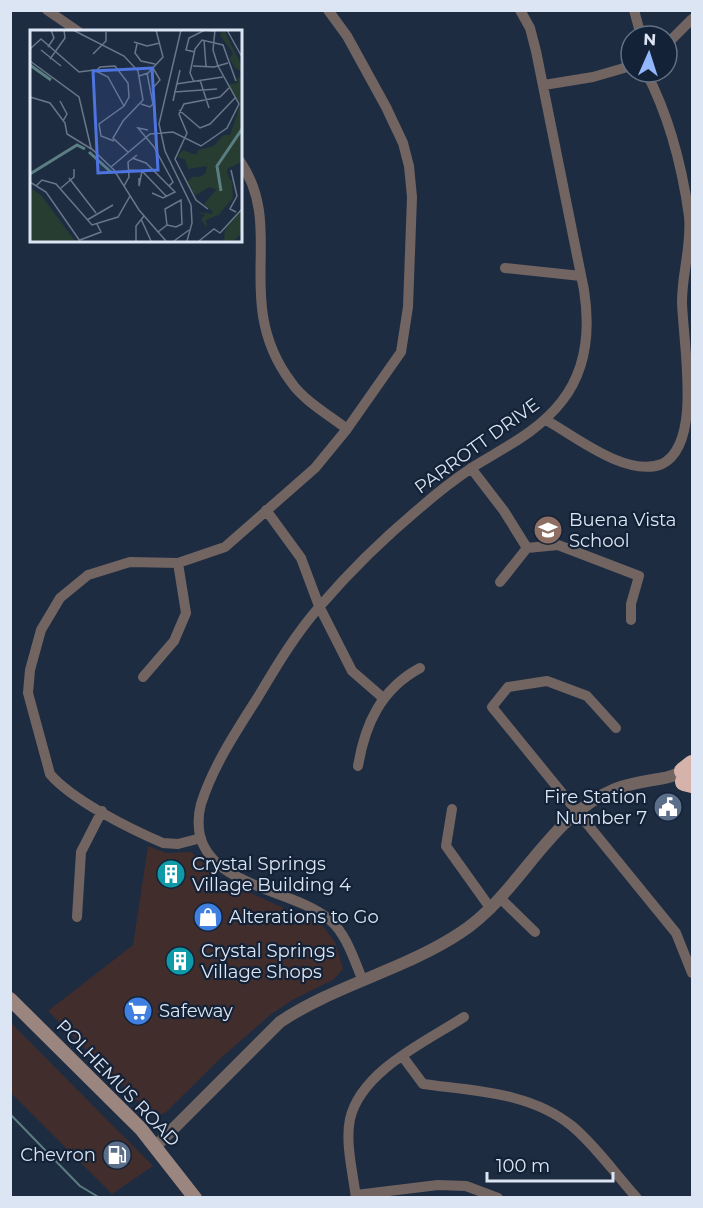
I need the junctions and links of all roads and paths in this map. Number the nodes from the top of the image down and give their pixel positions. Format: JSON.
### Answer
{"nodes":[{"id":1,"x":47,"y":10,"type":"edge"},
{"id":2,"x":328,"y":10,"type":"edge"},
{"id":3,"x":520,"y":10,"type":"edge"},
{"id":4,"x":693,"y":20,"type":"edge"},
{"id":5,"x":76,"y":30,"type":"edge"},
{"id":6,"x":679,"y":33,"type":"edge"},
{"id":7,"x":619,"y":69,"type":"edge"},
{"id":8,"x":652,"y":84,"type":"edge"},
{"id":9,"x":544,"y":85,"type":"junction"},
{"id":10,"x":242,"y":164,"type":"edge"},
{"id":11,"x":691,"y":245,"type":"edge"},
{"id":12,"x":505,"y":268,"type":"dead end"},
{"id":13,"x":581,"y":276,"type":"junction"},
{"id":14,"x":546,"y":420,"type":"junction"},
{"id":15,"x":347,"y":429,"type":"junction"},
{"id":16,"x":471,"y":468,"type":"junction"},
{"id":17,"x":266,"y":510,"type":"junction"},
{"id":18,"x":527,"y":548,"type":"junction"},
{"id":19,"x":178,"y":563,"type":"junction"},
{"id":20,"x":500,"y":582,"type":"dead end"},
{"id":21,"x":319,"y":606,"type":"junction"},
{"id":22,"x":632,"y":620,"type":"dead end"},
{"id":23,"x":420,"y":668,"type":"dead end"},
{"id":24,"x":143,"y":677,"type":"dead end"},
{"id":25,"x":382,"y":697,"type":"junction"},
{"id":26,"x":616,"y":728,"type":"dead end"},
{"id":27,"x":358,"y":766,"type":"dead end"},
{"id":28,"x":686,"y":776,"type":"edge"},
{"id":29,"x":452,"y":809,"type":"dead end"},
{"id":30,"x":102,"y":811,"type":"junction"},
{"id":31,"x":576,"y":812,"type":"junction"},
{"id":32,"x":201,"y":838,"type":"junction"},
{"id":33,"x":501,"y":899,"type":"junction"},
{"id":34,"x":491,"y":909,"type":"junction"},
{"id":35,"x":78,"y":917,"type":"dead end"},
{"id":36,"x":535,"y":932,"type":"dead end"},
{"id":37,"x":693,"y":973,"type":"edge"},
{"id":38,"x":363,"y":981,"type":"junction"},
{"id":39,"x":10,"y":999,"type":"edge"},
{"id":40,"x":464,"y":1017,"type":"dead end"},
{"id":41,"x":403,"y":1057,"type":"junction"},
{"id":42,"x":156,"y":1146,"type":"junction"},
{"id":43,"x":356,"y":1196,"type":"edge"},
{"id":44,"x":195,"y":1197,"type":"edge"},
{"id":45,"x":498,"y":1197,"type":"edge"},
{"id":46,"x":637,"y":1197,"type":"edge"}],
"edges":[{"from":1,"to":5,"type":"street"},
{"from":2,"to":15,"type":"street"},
{"from":3,"to":9,"type":"street","name":"PARROTT DRIVE"},
{"from":4,"to":6,"type":"street"},
{"from":7,"to":9,"type":"street"},
{"from":8,"to":11,"type":"street"},
{"from":9,"to":13,"type":"street","name":"PARROTT DRIVE"},
{"from":10,"to":15,"type":"street"},
{"from":11,"to":14,"type":"street"},
{"from":12,"to":13,"type":"street"},
{"from":13,"to":14,"type":"street","name":"PARROTT DRIVE"},
{"from":14,"to":16,"type":"street","name":"PARROTT DRIVE"},
{"from":15,"to":17,"type":"street"},
{"from":16,"to":18,"type":"street"},
{"from":16,"to":21,"type":"street","name":"PARROTT DRIVE"},
{"from":17,"to":19,"type":"street"},
{"from":17,"to":21,"type":"street"},
{"from":18,"to":20,"type":"street"},
{"from":18,"to":22,"type":"street"},
{"from":19,"to":24,"type":"street"},
{"from":19,"to":30,"type":"street"},
{"from":21,"to":25,"type":"street"},
{"from":21,"to":32,"type":"street","name":"PARROTT DRIVE"},
{"from":23,"to":25,"type":"street"},
{"from":25,"to":27,"type":"street"},
{"from":26,"to":31,"type":"street"},
{"from":28,"to":31,"type":"street"},
{"from":29,"to":34,"type":"street"},
{"from":30,"to":32,"type":"street"},
{"from":30,"to":35,"type":"street"},
{"from":31,"to":33,"type":"street"},
{"from":31,"to":37,"type":"street"},
{"from":32,"to":38,"type":"street"},
{"from":33,"to":34,"type":"street"},
{"from":33,"to":36,"type":"street"},
{"from":34,"to":38,"type":"street"},
{"from":38,"to":42,"type":"street"},
{"from":39,"to":42,"type":"main road","name":"POLHEMUS ROAD"},
{"from":40,"to":41,"type":"street"},
{"from":41,"to":43,"type":"street"},
{"from":41,"to":46,"type":"street"},
{"from":42,"to":44,"type":"main road","name":"POLHEMUS ROAD"},
{"from":43,"to":45,"type":"street"}]}
